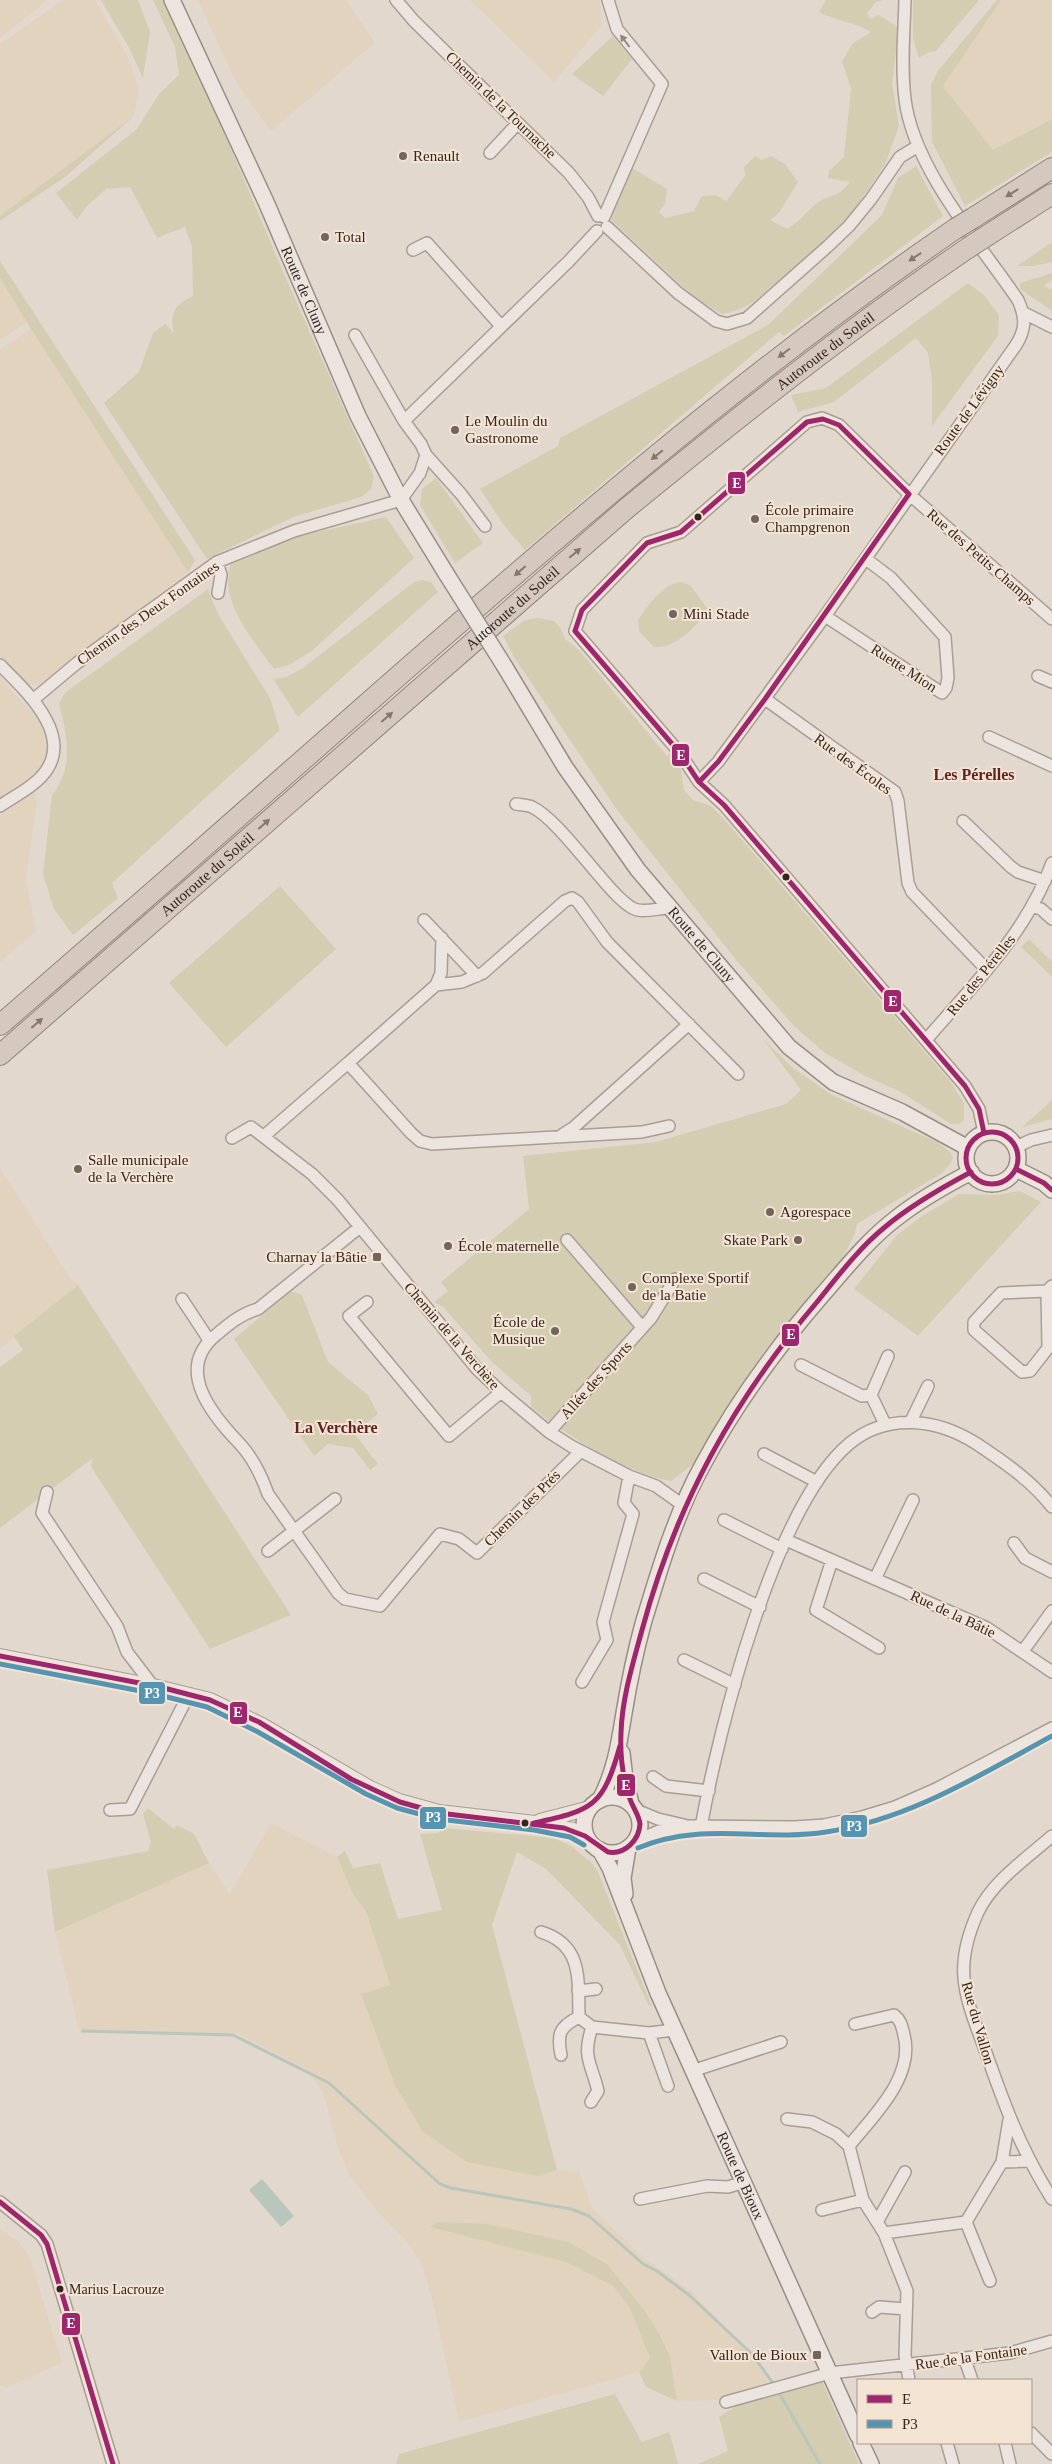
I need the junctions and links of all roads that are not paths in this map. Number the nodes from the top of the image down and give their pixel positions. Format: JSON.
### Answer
{"nodes":[{"id":1,"x":172,"y":0,"type":"edge"},
{"id":2,"x":396,"y":0,"type":"edge"},
{"id":3,"x":608,"y":0,"type":"edge"},
{"id":4,"x":905,"y":0,"type":"edge"},
{"id":5,"x":518,"y":122,"type":"junction"},
{"id":6,"x":918,"y":146,"type":"junction"},
{"id":7,"x":490,"y":153,"type":"dead end"},
{"id":8,"x":1052,"y":168,"type":"edge"},
{"id":9,"x":1052,"y":194,"type":"edge"},
{"id":10,"x":602,"y":223,"type":"junction"},
{"id":11,"x":413,"y":250,"type":"dead end"},
{"id":12,"x":1024,"y":313,"type":"junction"},
{"id":13,"x":501,"y":326,"type":"junction"},
{"id":14,"x":1052,"y":327,"type":"edge"},
{"id":15,"x":355,"y":335,"type":"dead end"},
{"id":16,"x":404,"y":421,"type":"junction"},
{"id":17,"x":426,"y":456,"type":"junction"},
{"id":18,"x":909,"y":494,"type":"junction"},
{"id":19,"x":401,"y":500,"type":"junction"},
{"id":20,"x":485,"y":526,"type":"dead end"},
{"id":21,"x":866,"y":559,"type":"junction"},
{"id":22,"x":217,"y":562,"type":"junction"},
{"id":23,"x":218,"y":593,"type":"dead end"},
{"id":24,"x":825,"y":616,"type":"junction"},
{"id":25,"x":1052,"y":619,"type":"edge"},
{"id":26,"x":0,"y":665,"type":"edge"},
{"id":27,"x":1038,"y":676,"type":"dead end"},
{"id":28,"x":1052,"y":682,"type":"edge"},
{"id":29,"x":34,"y":699,"type":"junction"},
{"id":30,"x":765,"y":699,"type":"junction"},
{"id":31,"x":989,"y":737,"type":"dead end"},
{"id":32,"x":1052,"y":766,"type":"edge"},
{"id":33,"x":699,"y":782,"type":"junction"},
{"id":34,"x":516,"y":804,"type":"dead end"},
{"id":35,"x":0,"y":806,"type":"edge"},
{"id":36,"x":963,"y":821,"type":"dead end"},
{"id":37,"x":1052,"y":863,"type":"edge"},
{"id":38,"x":1045,"y":881,"type":"junction"},
{"id":39,"x":1033,"y":907,"type":"junction"},
{"id":40,"x":669,"y":908,"type":"junction"},
{"id":41,"x":1052,"y":919,"type":"edge"},
{"id":42,"x":424,"y":920,"type":"dead end"},
{"id":43,"x":442,"y":938,"type":"junction"},
{"id":44,"x":986,"y":970,"type":"junction"},
{"id":45,"x":477,"y":976,"type":"junction"},
{"id":46,"x":436,"y":985,"type":"junction"},
{"id":47,"x":689,"y":1024,"type":"junction"},
{"id":48,"x":0,"y":1025,"type":"edge"},
{"id":49,"x":926,"y":1040,"type":"junction"},
{"id":50,"x":0,"y":1055,"type":"edge"},
{"id":51,"x":348,"y":1063,"type":"junction"},
{"id":52,"x":738,"y":1074,"type":"dead end"},
{"id":53,"x":669,"y":1126,"type":"dead end"},
{"id":54,"x":984,"y":1134,"type":"junction"},
{"id":55,"x":1052,"y":1135,"type":"edge"},
{"id":56,"x":264,"y":1136,"type":"junction"},
{"id":57,"x":561,"y":1136,"type":"junction"},
{"id":58,"x":232,"y":1138,"type":"dead end"},
{"id":59,"x":1016,"y":1147,"type":"junction"},
{"id":60,"x":968,"y":1148,"type":"junction"},
{"id":61,"x":1016,"y":1169,"type":"junction"},
{"id":62,"x":971,"y":1172,"type":"junction"},
{"id":63,"x":1052,"y":1190,"type":"edge"},
{"id":64,"x":360,"y":1227,"type":"junction"},
{"id":65,"x":567,"y":1240,"type":"dead end"},
{"id":66,"x":675,"y":1279,"type":"dead end"},
{"id":67,"x":1049,"y":1289,"type":"edge"},
{"id":68,"x":182,"y":1299,"type":"dead end"},
{"id":69,"x":367,"y":1302,"type":"dead end"},
{"id":70,"x":642,"y":1328,"type":"junction"},
{"id":71,"x":210,"y":1340,"type":"junction"},
{"id":72,"x":888,"y":1356,"type":"dead end"},
{"id":73,"x":801,"y":1364,"type":"dead end"},
{"id":74,"x":928,"y":1386,"type":"dead end"},
{"id":75,"x":501,"y":1392,"type":"junction"},
{"id":76,"x":871,"y":1395,"type":"junction"},
{"id":77,"x":911,"y":1421,"type":"junction"},
{"id":78,"x":885,"y":1424,"type":"junction"},
{"id":79,"x":548,"y":1432,"type":"junction"},
{"id":80,"x":581,"y":1451,"type":"junction"},
{"id":81,"x":764,"y":1454,"type":"dead end"},
{"id":82,"x":629,"y":1476,"type":"junction"},
{"id":83,"x":817,"y":1482,"type":"junction"},
{"id":84,"x":46,"y":1492,"type":"dead end"},
{"id":85,"x":335,"y":1499,"type":"dead end"},
{"id":86,"x":913,"y":1500,"type":"dead end"},
{"id":87,"x":684,"y":1506,"type":"junction"},
{"id":88,"x":1052,"y":1507,"type":"edge"},
{"id":89,"x":724,"y":1520,"type":"dead end"},
{"id":90,"x":294,"y":1530,"type":"junction"},
{"id":91,"x":1014,"y":1543,"type":"dead end"},
{"id":92,"x":784,"y":1545,"type":"junction"},
{"id":93,"x":268,"y":1551,"type":"dead end"},
{"id":94,"x":832,"y":1560,"type":"junction"},
{"id":95,"x":1052,"y":1572,"type":"edge"},
{"id":96,"x":704,"y":1579,"type":"dead end"},
{"id":97,"x":875,"y":1579,"type":"junction"},
{"id":98,"x":760,"y":1607,"type":"junction"},
{"id":99,"x":1052,"y":1611,"type":"edge"},
{"id":100,"x":879,"y":1648,"type":"dead end"},
{"id":101,"x":1023,"y":1651,"type":"junction"},
{"id":102,"x":0,"y":1656,"type":"edge"},
{"id":103,"x":684,"y":1660,"type":"dead end"},
{"id":104,"x":1052,"y":1672,"type":"edge"},
{"id":105,"x":582,"y":1682,"type":"dead end"},
{"id":106,"x":735,"y":1685,"type":"junction"},
{"id":107,"x":152,"y":1686,"type":"junction"},
{"id":108,"x":189,"y":1694,"type":"junction"},
{"id":109,"x":1052,"y":1728,"type":"edge"},
{"id":110,"x":621,"y":1742,"type":"junction"},
{"id":111,"x":653,"y":1777,"type":"dead end"},
{"id":112,"x":708,"y":1791,"type":"junction"},
{"id":113,"x":595,"y":1804,"type":"junction"},
{"id":114,"x":634,"y":1807,"type":"junction"},
{"id":115,"x":110,"y":1810,"type":"dead end"},
{"id":116,"x":535,"y":1822,"type":"junction"},
{"id":117,"x":696,"y":1826,"type":"junction"},
{"id":118,"x":1052,"y":1836,"type":"edge"},
{"id":119,"x":588,"y":1838,"type":"junction"},
{"id":120,"x":631,"y":1845,"type":"junction"},
{"id":121,"x":600,"y":1850,"type":"junction"},
{"id":122,"x":628,"y":1913,"type":"junction"},
{"id":123,"x":541,"y":1932,"type":"dead end"},
{"id":124,"x":596,"y":1989,"type":"dead end"},
{"id":125,"x":578,"y":1991,"type":"junction"},
{"id":126,"x":579,"y":2017,"type":"junction"},
{"id":127,"x":855,"y":2024,"type":"dead end"},
{"id":128,"x":592,"y":2027,"type":"junction"},
{"id":129,"x":674,"y":2030,"type":"junction"},
{"id":130,"x":649,"y":2033,"type":"junction"},
{"id":131,"x":781,"y":2042,"type":"dead end"},
{"id":132,"x":561,"y":2054,"type":"dead end"},
{"id":133,"x":692,"y":2071,"type":"junction"},
{"id":134,"x":668,"y":2086,"type":"dead end"},
{"id":135,"x":591,"y":2102,"type":"dead end"},
{"id":136,"x":787,"y":2119,"type":"dead end"},
{"id":137,"x":1010,"y":2120,"type":"junction"},
{"id":138,"x":849,"y":2146,"type":"junction"},
{"id":139,"x":1029,"y":2161,"type":"junction"},
{"id":140,"x":1002,"y":2162,"type":"junction"},
{"id":141,"x":905,"y":2172,"type":"dead end"},
{"id":142,"x":744,"y":2182,"type":"junction"},
{"id":143,"x":640,"y":2199,"type":"dead end"},
{"id":144,"x":1052,"y":2199,"type":"edge"},
{"id":145,"x":863,"y":2200,"type":"junction"},
{"id":146,"x":0,"y":2202,"type":"edge"},
{"id":147,"x":822,"y":2210,"type":"dead end"},
{"id":148,"x":877,"y":2222,"type":"junction"},
{"id":149,"x":966,"y":2222,"type":"junction"},
{"id":150,"x":884,"y":2234,"type":"junction"},
{"id":151,"x":990,"y":2282,"type":"dead end"},
{"id":152,"x":906,"y":2309,"type":"junction"},
{"id":153,"x":872,"y":2312,"type":"dead end"},
{"id":154,"x":1052,"y":2342,"type":"edge"},
{"id":155,"x":965,"y":2360,"type":"junction"},
{"id":156,"x":906,"y":2366,"type":"junction"},
{"id":157,"x":830,"y":2373,"type":"junction"},
{"id":158,"x":909,"y":2379,"type":"edge"},
{"id":159,"x":972,"y":2379,"type":"edge"},
{"id":160,"x":726,"y":2402,"type":"dead end"},
{"id":161,"x":857,"y":2434,"type":"edge"},
{"id":162,"x":1032,"y":2434,"type":"edge"},
{"id":163,"x":861,"y":2444,"type":"edge"},
{"id":164,"x":946,"y":2444,"type":"edge"},
{"id":165,"x":1005,"y":2444,"type":"edge"},
{"id":166,"x":1052,"y":2454,"type":"edge"},
{"id":167,"x":113,"y":2464,"type":"edge"},
{"id":168,"x":871,"y":2464,"type":"edge"},
{"id":169,"x":953,"y":2464,"type":"edge"},
{"id":170,"x":1010,"y":2464,"type":"edge"}],
"edges":[{"from":1,"to":19,"type":"main road","name":"Route de Cluny"},
{"from":2,"to":5,"type":"street","name":"Chemin de la Tournache"},
{"from":10,"to":3,"type":"street","one_way":true},
{"from":4,"to":6,"type":"street"},
{"from":5,"to":7,"type":"street"},
{"from":5,"to":10,"type":"street","name":"Chemin de la Tournache"},
{"from":6,"to":10,"type":"street","name":"Chemin de la Tournache"},
{"from":6,"to":12,"type":"street"},
{"from":8,"to":48,"type":"highway","name":"Autoroute du Soleil","one_way":true,"bridge":true},
{"from":50,"to":9,"type":"highway","name":"Autoroute du Soleil","one_way":true,"bridge":true},
{"from":10,"to":13,"type":"street"},
{"from":11,"to":13,"type":"street"},
{"from":12,"to":14,"type":"street"},
{"from":12,"to":18,"type":"street","name":"Route de Lévigny"},
{"from":13,"to":16,"type":"street"},
{"from":15,"to":16,"type":"street"},
{"from":16,"to":17,"type":"street"},
{"from":17,"to":19,"type":"street"},
{"from":17,"to":20,"type":"street"},
{"from":18,"to":21,"type":"street","name":"Route de Lévigny"},
{"from":18,"to":25,"type":"street","name":"Rue des Petits Champs"},
{"from":18,"to":33,"type":"street","name":"Rue des Petits Champs"},
{"from":19,"to":22,"type":"street","name":"Chemin des Deux Fontaines"},
{"from":19,"to":40,"type":"main road","name":"Route de Cluny","bridge":true},
{"from":21,"to":24,"type":"street","name":"Route de Lévigny"},
{"from":21,"to":24,"type":"street","name":"Ruette Mion"},
{"from":22,"to":23,"type":"street"},
{"from":22,"to":29,"type":"street","name":"Chemin des Deux Fontaines"},
{"from":24,"to":30,"type":"street","name":"Route de Lévigny"},
{"from":26,"to":29,"type":"street"},
{"from":27,"to":28,"type":"street"},
{"from":29,"to":35,"type":"street"},
{"from":30,"to":33,"type":"street","name":"Route de Lévigny"},
{"from":30,"to":44,"type":"street","name":"Rue des Écoles"},
{"from":31,"to":32,"type":"street"},
{"from":33,"to":49,"type":"street"},
{"from":34,"to":40,"type":"street"},
{"from":36,"to":38,"type":"street"},
{"from":37,"to":38,"type":"street","name":"Rue des Pérelles"},
{"from":38,"to":39,"type":"street","name":"Rue des Pérelles"},
{"from":39,"to":41,"type":"street"},
{"from":39,"to":44,"type":"street","name":"Rue des Pérelles"},
{"from":40,"to":60,"type":"main road","name":"Route de Cluny"},
{"from":42,"to":43,"type":"street"},
{"from":43,"to":45,"type":"street"},
{"from":43,"to":46,"type":"street"},
{"from":44,"to":49,"type":"street","name":"Rue des Pérelles"},
{"from":45,"to":46,"type":"street"},
{"from":45,"to":47,"type":"street"},
{"from":46,"to":51,"type":"street"},
{"from":47,"to":52,"type":"street"},
{"from":47,"to":57,"type":"street"},
{"from":49,"to":54,"type":"street"},
{"from":51,"to":56,"type":"street"},
{"from":51,"to":57,"type":"street"},
{"from":53,"to":57,"type":"street"},
{"from":54,"to":59,"type":"main road"},
{"from":54,"to":60,"type":"main road"},
{"from":55,"to":59,"type":"street"},
{"from":56,"to":58,"type":"street","name":"Chemin de la Verchère"},
{"from":56,"to":64,"type":"street","name":"Chemin de la Verchère"},
{"from":59,"to":61,"type":"main road"},
{"from":60,"to":62,"type":"main road"},
{"from":61,"to":62,"type":"main road"},
{"from":61,"to":63,"type":"main road"},
{"from":62,"to":87,"type":"main road"},
{"from":64,"to":71,"type":"street","name":"Chemin des Prés"},
{"from":64,"to":75,"type":"street","name":"Chemin de la Verchère"},
{"from":65,"to":70,"type":"street","name":"Allée des Sports"},
{"from":66,"to":70,"type":"street","name":"Allée des Sports"},
{"from":67,"to":67,"type":"street"},
{"from":68,"to":71,"type":"street"},
{"from":69,"to":75,"type":"street"},
{"from":70,"to":79,"type":"street","name":"Allée des Sports"},
{"from":71,"to":90,"type":"street","name":"Chemin des Prés"},
{"from":72,"to":76,"type":"street"},
{"from":73,"to":76,"type":"street"},
{"from":74,"to":77,"type":"street"},
{"from":75,"to":79,"type":"street","name":"Chemin de la Verchère"},
{"from":76,"to":78,"type":"street"},
{"from":77,"to":78,"type":"street"},
{"from":77,"to":88,"type":"street"},
{"from":78,"to":83,"type":"street"},
{"from":79,"to":80,"type":"street","name":"Chemin de la Verchère"},
{"from":80,"to":82,"type":"street","name":"Chemin de la Verchère"},
{"from":80,"to":90,"type":"street","name":"Chemin des Prés"},
{"from":81,"to":83,"type":"street"},
{"from":82,"to":87,"type":"street","name":"Chemin de la Verchère"},
{"from":82,"to":105,"type":"street"},
{"from":83,"to":92,"type":"street"},
{"from":84,"to":107,"type":"street"},
{"from":85,"to":90,"type":"street"},
{"from":86,"to":97,"type":"street"},
{"from":87,"to":110,"type":"main road"},
{"from":89,"to":92,"type":"street","name":"Rue de la Bâtie"},
{"from":90,"to":93,"type":"street"},
{"from":91,"to":95,"type":"street"},
{"from":92,"to":94,"type":"street","name":"Rue de la Bâtie"},
{"from":92,"to":98,"type":"street"},
{"from":94,"to":97,"type":"street","name":"Rue de la Bâtie"},
{"from":94,"to":100,"type":"street"},
{"from":96,"to":98,"type":"street"},
{"from":97,"to":101,"type":"street","name":"Rue de la Bâtie"},
{"from":98,"to":106,"type":"street"},
{"from":99,"to":101,"type":"street"},
{"from":101,"to":104,"type":"street","name":"Rue de la Bâtie"},
{"from":102,"to":107,"type":"street"},
{"from":103,"to":106,"type":"street"},
{"from":106,"to":112,"type":"street"},
{"from":107,"to":108,"type":"street"},
{"from":108,"to":115,"type":"street"},
{"from":108,"to":116,"type":"street"},
{"from":109,"to":117,"type":"street"},
{"from":110,"to":113,"type":"main road"},
{"from":110,"to":114,"type":"main road"},
{"from":111,"to":112,"type":"street"},
{"from":112,"to":117,"type":"street"},
{"from":113,"to":114,"type":"main road"},
{"from":113,"to":116,"type":"street"},
{"from":113,"to":119,"type":"main road"},
{"from":114,"to":117,"type":"street"},
{"from":114,"to":120,"type":"main road"},
{"from":116,"to":119,"type":"street"},
{"from":117,"to":120,"type":"street"},
{"from":118,"to":137,"type":"street","name":"Rue du Vallon"},
{"from":119,"to":121,"type":"main road"},
{"from":120,"to":121,"type":"main road"},
{"from":120,"to":122,"type":"main road","name":"Route de Bioux"},
{"from":121,"to":122,"type":"main road","name":"Route de Bioux"},
{"from":122,"to":129,"type":"main road","name":"Route de Bioux"},
{"from":123,"to":125,"type":"street"},
{"from":124,"to":125,"type":"street"},
{"from":125,"to":126,"type":"street"},
{"from":126,"to":128,"type":"street"},
{"from":126,"to":132,"type":"street"},
{"from":127,"to":138,"type":"street"},
{"from":128,"to":130,"type":"street"},
{"from":128,"to":135,"type":"street"},
{"from":129,"to":130,"type":"street"},
{"from":129,"to":133,"type":"main road","name":"Route de Bioux"},
{"from":130,"to":134,"type":"street"},
{"from":131,"to":133,"type":"street"},
{"from":133,"to":142,"type":"main road","name":"Route de Bioux"},
{"from":136,"to":138,"type":"street"},
{"from":137,"to":139,"type":"street","name":"Rue du Vallon"},
{"from":137,"to":140,"type":"street"},
{"from":138,"to":145,"type":"street"},
{"from":139,"to":140,"type":"street"},
{"from":139,"to":144,"type":"street","name":"Rue du Vallon"},
{"from":140,"to":149,"type":"street"},
{"from":141,"to":148,"type":"street"},
{"from":142,"to":143,"type":"street"},
{"from":142,"to":157,"type":"main road","name":"Route de Bioux"},
{"from":145,"to":147,"type":"street"},
{"from":145,"to":148,"type":"street"},
{"from":146,"to":167,"type":"street"},
{"from":148,"to":150,"type":"street"},
{"from":149,"to":150,"type":"street"},
{"from":149,"to":151,"type":"street"},
{"from":150,"to":152,"type":"street"},
{"from":152,"to":153,"type":"street"},
{"from":152,"to":156,"type":"street"},
{"from":154,"to":155,"type":"street","name":"Rue de la Fontaine"},
{"from":155,"to":156,"type":"street","name":"Rue de la Fontaine"},
{"from":155,"to":159,"type":"street"},
{"from":156,"to":157,"type":"street","name":"Rue de la Fontaine"},
{"from":156,"to":158,"type":"street"},
{"from":157,"to":160,"type":"street","name":"Rue de la Fontaine"},
{"from":157,"to":161,"type":"main road","name":"Route de Bioux"},
{"from":162,"to":166,"type":"street"},
{"from":163,"to":168,"type":"main road"},
{"from":164,"to":169,"type":"street"},
{"from":165,"to":170,"type":"street"}]}
